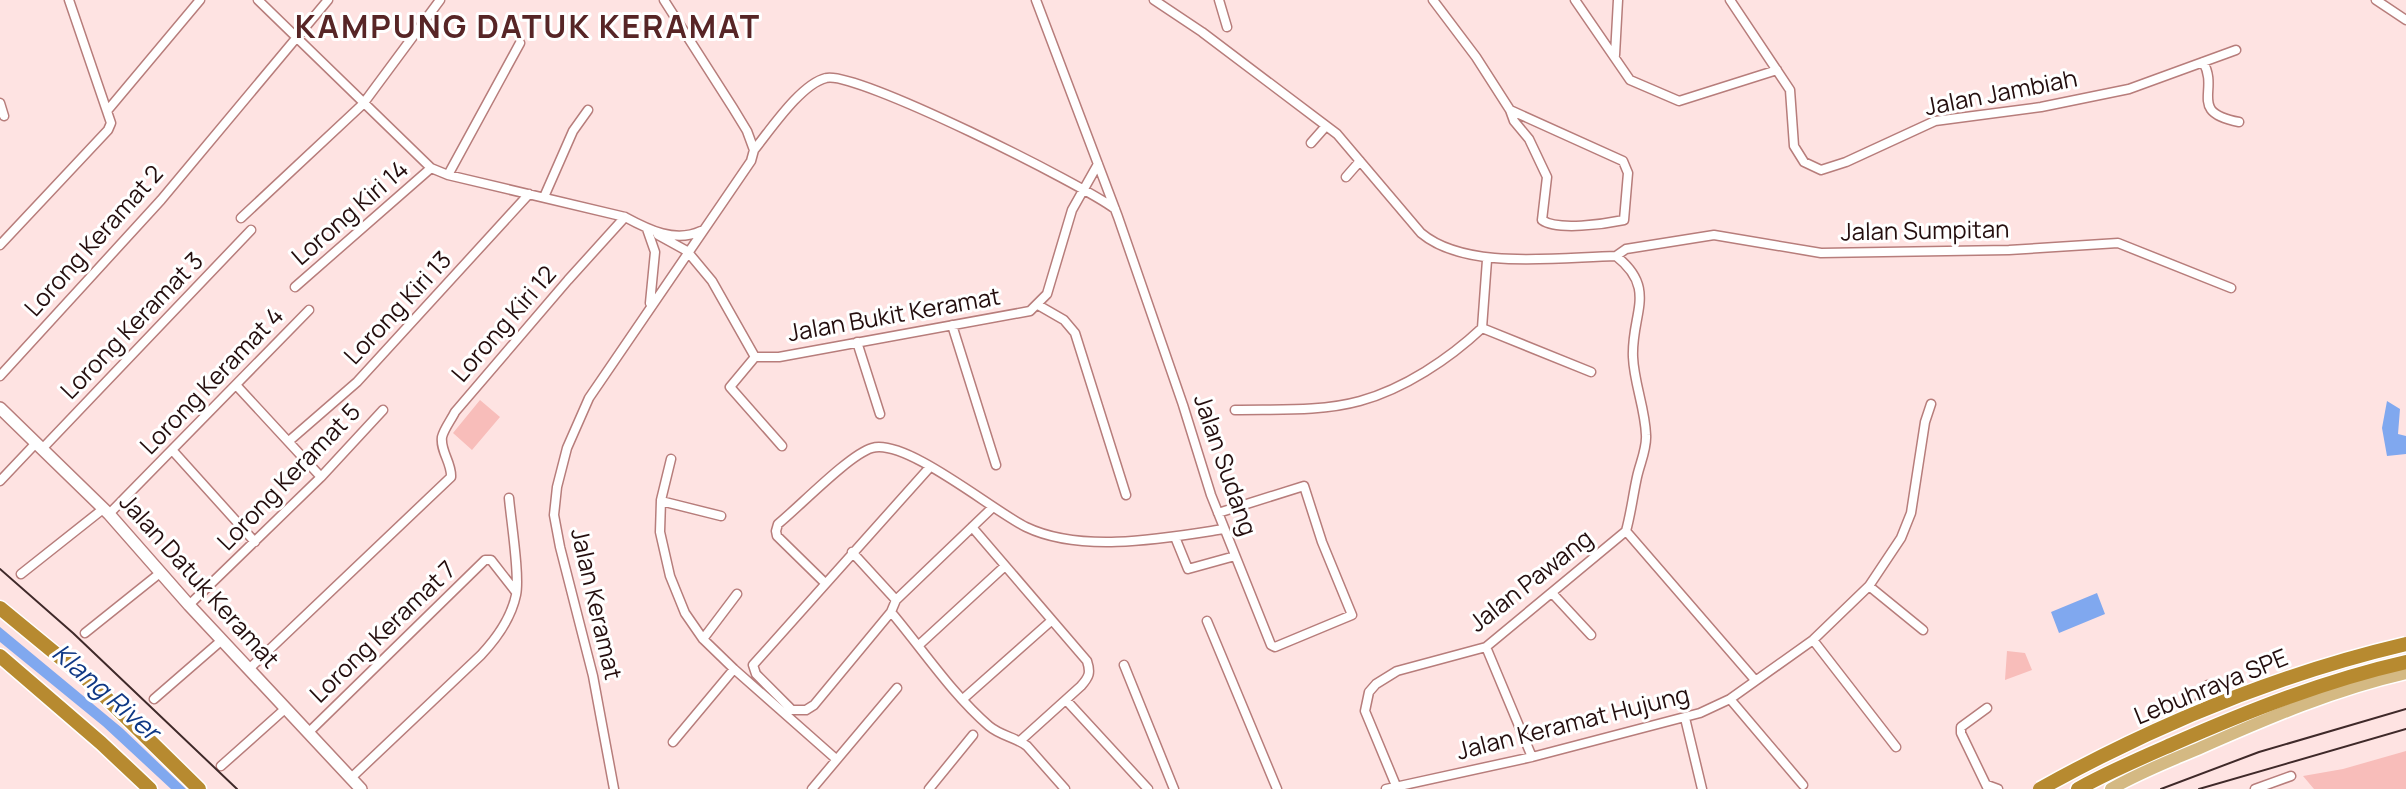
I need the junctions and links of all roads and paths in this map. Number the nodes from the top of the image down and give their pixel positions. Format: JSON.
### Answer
{"nodes":[{"id":1,"x":69,"y":0,"type":"edge"},
{"id":2,"x":200,"y":0,"type":"edge"},
{"id":3,"x":258,"y":0,"type":"edge"},
{"id":4,"x":328,"y":0,"type":"edge"},
{"id":5,"x":440,"y":0,"type":"edge"},
{"id":6,"x":664,"y":0,"type":"edge"},
{"id":7,"x":1036,"y":0,"type":"edge"},
{"id":8,"x":1154,"y":0,"type":"edge"},
{"id":9,"x":1219,"y":0,"type":"edge"},
{"id":10,"x":1433,"y":0,"type":"edge"},
{"id":11,"x":1575,"y":0,"type":"edge"},
{"id":12,"x":1618,"y":0,"type":"edge"},
{"id":13,"x":1730,"y":0,"type":"edge"},
{"id":14,"x":2376,"y":0,"type":"edge"},
{"id":15,"x":2406,"y":20,"type":"edge"},
{"id":16,"x":1227,"y":27,"type":"dead end"},
{"id":17,"x":296,"y":38,"type":"junction"},
{"id":18,"x":520,"y":43,"type":"dead end"},
{"id":19,"x":2236,"y":50,"type":"dead end"},
{"id":20,"x":1615,"y":55,"type":"junction"},
{"id":21,"x":2203,"y":62,"type":"junction"},
{"id":22,"x":1777,"y":70,"type":"junction"},
{"id":23,"x":0,"y":103,"type":"edge"},
{"id":24,"x":363,"y":104,"type":"junction"},
{"id":25,"x":588,"y":110,"type":"dead end"},
{"id":26,"x":1510,"y":110,"type":"junction"},
{"id":27,"x":107,"y":111,"type":"junction"},
{"id":28,"x":4,"y":116,"type":"dead end"},
{"id":29,"x":2239,"y":122,"type":"dead end"},
{"id":30,"x":1326,"y":126,"type":"junction"},
{"id":31,"x":1311,"y":143,"type":"dead end"},
{"id":32,"x":754,"y":150,"type":"junction"},
{"id":33,"x":1360,"y":161,"type":"junction"},
{"id":34,"x":1098,"y":164,"type":"junction"},
{"id":35,"x":431,"y":168,"type":"junction"},
{"id":36,"x":448,"y":175,"type":"junction"},
{"id":37,"x":1346,"y":177,"type":"dead end"},
{"id":38,"x":1084,"y":189,"type":"junction"},
{"id":39,"x":529,"y":194,"type":"junction"},
{"id":40,"x":544,"y":197,"type":"junction"},
{"id":41,"x":1115,"y":209,"type":"junction"},
{"id":42,"x":625,"y":217,"type":"junction"},
{"id":43,"x":241,"y":218,"type":"dead end"},
{"id":44,"x":647,"y":229,"type":"junction"},
{"id":45,"x":251,"y":230,"type":"dead end"},
{"id":46,"x":701,"y":231,"type":"junction"},
{"id":47,"x":0,"y":245,"type":"edge"},
{"id":48,"x":687,"y":251,"type":"junction"},
{"id":49,"x":1616,"y":256,"type":"junction"},
{"id":50,"x":1487,"y":260,"type":"junction"},
{"id":51,"x":295,"y":287,"type":"dead end"},
{"id":52,"x":2231,"y":288,"type":"dead end"},
{"id":53,"x":1038,"y":305,"type":"junction"},
{"id":54,"x":649,"y":306,"type":"junction"},
{"id":55,"x":309,"y":310,"type":"dead end"},
{"id":56,"x":952,"y":325,"type":"junction"},
{"id":57,"x":1482,"y":328,"type":"junction"},
{"id":58,"x":857,"y":342,"type":"junction"},
{"id":59,"x":755,"y":357,"type":"junction"},
{"id":60,"x":1591,"y":372,"type":"dead end"},
{"id":61,"x":0,"y":376,"type":"edge"},
{"id":62,"x":236,"y":385,"type":"junction"},
{"id":63,"x":1931,"y":404,"type":"dead end"},
{"id":64,"x":0,"y":408,"type":"edge"},
{"id":65,"x":383,"y":410,"type":"dead end"},
{"id":66,"x":1235,"y":410,"type":"dead end"},
{"id":67,"x":880,"y":414,"type":"dead end"},
{"id":68,"x":289,"y":441,"type":"junction"},
{"id":69,"x":39,"y":446,"type":"junction"},
{"id":70,"x":782,"y":446,"type":"dead end"},
{"id":71,"x":173,"y":451,"type":"junction"},
{"id":72,"x":671,"y":459,"type":"dead end"},
{"id":73,"x":996,"y":465,"type":"dead end"},
{"id":74,"x":930,"y":467,"type":"junction"},
{"id":75,"x":321,"y":477,"type":"junction"},
{"id":76,"x":0,"y":481,"type":"edge"},
{"id":77,"x":1126,"y":495,"type":"dead end"},
{"id":78,"x":509,"y":498,"type":"dead end"},
{"id":79,"x":661,"y":501,"type":"junction"},
{"id":80,"x":993,"y":507,"type":"junction"},
{"id":81,"x":106,"y":512,"type":"junction"},
{"id":82,"x":1218,"y":513,"type":"junction"},
{"id":83,"x":721,"y":516,"type":"dead end"},
{"id":84,"x":972,"y":527,"type":"junction"},
{"id":85,"x":1224,"y":529,"type":"junction"},
{"id":86,"x":1626,"y":531,"type":"junction"},
{"id":87,"x":1175,"y":537,"type":"junction"},
{"id":88,"x":255,"y":542,"type":"junction"},
{"id":89,"x":852,"y":552,"type":"junction"},
{"id":90,"x":1235,"y":556,"type":"junction"},
{"id":91,"x":1005,"y":566,"type":"junction"},
{"id":92,"x":160,"y":573,"type":"junction"},
{"id":93,"x":21,"y":574,"type":"dead end"},
{"id":94,"x":825,"y":583,"type":"junction"},
{"id":95,"x":1869,"y":586,"type":"junction"},
{"id":96,"x":517,"y":593,"type":"junction"},
{"id":97,"x":1552,"y":593,"type":"junction"},
{"id":98,"x":737,"y":594,"type":"dead end"},
{"id":99,"x":896,"y":600,"type":"junction"},
{"id":100,"x":189,"y":605,"type":"junction"},
{"id":101,"x":0,"y":608,"type":"edge"},
{"id":102,"x":891,"y":612,"type":"junction"},
{"id":103,"x":1051,"y":621,"type":"junction"},
{"id":104,"x":1207,"y":621,"type":"dead end"},
{"id":105,"x":1923,"y":630,"type":"dead end"},
{"id":106,"x":85,"y":633,"type":"dead end"},
{"id":107,"x":1591,"y":635,"type":"dead end"},
{"id":108,"x":703,"y":639,"type":"junction"},
{"id":109,"x":222,"y":640,"type":"junction"},
{"id":110,"x":1813,"y":640,"type":"junction"},
{"id":111,"x":2406,"y":644,"type":"edge"},
{"id":112,"x":919,"y":645,"type":"junction"},
{"id":113,"x":1486,"y":647,"type":"junction"},
{"id":114,"x":0,"y":656,"type":"edge"},
{"id":115,"x":2406,"y":662,"type":"edge"},
{"id":116,"x":1124,"y":665,"type":"dead end"},
{"id":117,"x":249,"y":669,"type":"junction"},
{"id":118,"x":734,"y":669,"type":"junction"},
{"id":119,"x":2406,"y":673,"type":"edge"},
{"id":120,"x":1755,"y":680,"type":"junction"},
{"id":121,"x":897,"y":688,"type":"dead end"},
{"id":122,"x":154,"y":699,"type":"dead end"},
{"id":123,"x":963,"y":699,"type":"junction"},
{"id":124,"x":1730,"y":699,"type":"junction"},
{"id":125,"x":1066,"y":700,"type":"junction"},
{"id":126,"x":2225,"y":702,"type":"junction"},
{"id":127,"x":286,"y":708,"type":"junction"},
{"id":128,"x":1987,"y":708,"type":"dead end"},
{"id":129,"x":2191,"y":717,"type":"junction"},
{"id":130,"x":1685,"y":718,"type":"junction"},
{"id":131,"x":309,"y":732,"type":"junction"},
{"id":132,"x":973,"y":735,"type":"dead end"},
{"id":133,"x":1020,"y":741,"type":"junction"},
{"id":134,"x":673,"y":742,"type":"dead end"},
{"id":135,"x":1896,"y":747,"type":"dead end"},
{"id":136,"x":1532,"y":757,"type":"junction"},
{"id":137,"x":836,"y":759,"type":"junction"},
{"id":138,"x":221,"y":766,"type":"dead end"},
{"id":139,"x":2291,"y":776,"type":"dead end"},
{"id":140,"x":351,"y":778,"type":"junction"},
{"id":141,"x":1986,"y":784,"type":"edge"},
{"id":142,"x":1803,"y":785,"type":"dead end"},
{"id":143,"x":1393,"y":788,"type":"edge"},
{"id":144,"x":150,"y":789,"type":"edge"},
{"id":145,"x":199,"y":789,"type":"edge"},
{"id":146,"x":361,"y":789,"type":"edge"},
{"id":147,"x":614,"y":789,"type":"edge"},
{"id":148,"x":812,"y":789,"type":"edge"},
{"id":149,"x":929,"y":789,"type":"edge"},
{"id":150,"x":1065,"y":789,"type":"edge"},
{"id":151,"x":1148,"y":789,"type":"edge"},
{"id":152,"x":1174,"y":789,"type":"edge"},
{"id":153,"x":1277,"y":789,"type":"edge"},
{"id":154,"x":1702,"y":789,"type":"edge"},
{"id":155,"x":1998,"y":789,"type":"edge"},
{"id":156,"x":2039,"y":789,"type":"edge"},
{"id":157,"x":2078,"y":789,"type":"edge"},
{"id":158,"x":2111,"y":789,"type":"edge"},
{"id":159,"x":2255,"y":789,"type":"edge"}],
"edges":[{"from":1,"to":27,"type":"street"},
{"from":2,"to":27,"type":"street"},
{"from":3,"to":17,"type":"street"},
{"from":4,"to":17,"type":"street","name":"Lorong Keramat 2"},
{"from":5,"to":24,"type":"street"},
{"from":6,"to":32,"type":"street"},
{"from":7,"to":34,"type":"street","name":"Jalan Sudang"},
{"from":8,"to":30,"type":"street","name":"Jalan Sumpitan"},
{"from":9,"to":16,"type":"street"},
{"from":10,"to":26,"type":"street"},
{"from":11,"to":20,"type":"street"},
{"from":12,"to":20,"type":"street"},
{"from":13,"to":22,"type":"street","name":"Jalan Jambiah"},
{"from":14,"to":15,"type":"street"},
{"from":17,"to":24,"type":"street"},
{"from":17,"to":61,"type":"street","name":"Lorong Keramat 2"},
{"from":18,"to":36,"type":"street"},
{"from":19,"to":21,"type":"street"},
{"from":20,"to":22,"type":"street"},
{"from":21,"to":22,"type":"street","name":"Jalan Jambiah"},
{"from":21,"to":29,"type":"street"},
{"from":23,"to":28,"type":"street"},
{"from":24,"to":35,"type":"street"},
{"from":24,"to":43,"type":"street"},
{"from":25,"to":40,"type":"street"},
{"from":26,"to":26,"type":"street"},
{"from":27,"to":47,"type":"street"},
{"from":30,"to":31,"type":"street"},
{"from":30,"to":33,"type":"street","name":"Jalan Sumpitan"},
{"from":32,"to":38,"type":"street"},
{"from":32,"to":46,"type":"street","name":"Jalan Keramat"},
{"from":33,"to":37,"type":"street"},
{"from":33,"to":50,"type":"street","name":"Jalan Sumpitan"},
{"from":34,"to":38,"type":"street","name":"Jalan Bukit Keramat"},
{"from":34,"to":41,"type":"street","name":"Jalan Sudang"},
{"from":35,"to":36,"type":"street"},
{"from":35,"to":51,"type":"street","name":"Lorong Kiri 14"},
{"from":36,"to":39,"type":"street"},
{"from":38,"to":41,"type":"street"},
{"from":38,"to":53,"type":"street","name":"Jalan Bukit Keramat"},
{"from":39,"to":40,"type":"street"},
{"from":39,"to":68,"type":"street","name":"Lorong Kiri 13"},
{"from":40,"to":42,"type":"street"},
{"from":41,"to":82,"type":"street","name":"Jalan Sudang"},
{"from":42,"to":44,"type":"street"},
{"from":42,"to":117,"type":"street","name":"Lorong Kiri 12"},
{"from":44,"to":46,"type":"street"},
{"from":44,"to":48,"type":"street"},
{"from":44,"to":54,"type":"street","name":"Jalan Keramat"},
{"from":45,"to":69,"type":"street","name":"Lorong Keramat 3"},
{"from":46,"to":48,"type":"street","name":"Jalan Keramat"},
{"from":48,"to":54,"type":"street","name":"Jalan Keramat"},
{"from":48,"to":59,"type":"street"},
{"from":49,"to":50,"type":"street","name":"Jalan Sumpitan"},
{"from":49,"to":52,"type":"street","name":"Jalan Sumpitan"},
{"from":49,"to":86,"type":"street"},
{"from":50,"to":57,"type":"street"},
{"from":53,"to":56,"type":"street","name":"Jalan Bukit Keramat"},
{"from":53,"to":77,"type":"street"},
{"from":54,"to":147,"type":"street","name":"Jalan Keramat"},
{"from":55,"to":62,"type":"street","name":"Lorong Keramat 4"},
{"from":56,"to":58,"type":"street","name":"Jalan Bukit Keramat"},
{"from":56,"to":73,"type":"street"},
{"from":57,"to":60,"type":"street"},
{"from":57,"to":66,"type":"street"},
{"from":58,"to":59,"type":"street","name":"Jalan Bukit Keramat"},
{"from":58,"to":67,"type":"street"},
{"from":59,"to":70,"type":"street"},
{"from":62,"to":68,"type":"street"},
{"from":62,"to":71,"type":"street","name":"Lorong Keramat 4"},
{"from":63,"to":95,"type":"street","name":"Jalan Keramat Hujung"},
{"from":64,"to":69,"type":"street","name":"Jalan Datuk Keramat"},
{"from":65,"to":75,"type":"street","name":"Lorong Keramat 5"},
{"from":68,"to":75,"type":"street"},
{"from":69,"to":76,"type":"street","name":"Lorong Keramat 3"},
{"from":69,"to":81,"type":"street","name":"Jalan Datuk Keramat"},
{"from":71,"to":81,"type":"street","name":"Lorong Keramat 4"},
{"from":71,"to":88,"type":"street"},
{"from":72,"to":79,"type":"street"},
{"from":74,"to":80,"type":"street"},
{"from":74,"to":89,"type":"street"},
{"from":74,"to":94,"type":"street"},
{"from":75,"to":88,"type":"street","name":"Lorong Keramat 5"},
{"from":78,"to":96,"type":"street"},
{"from":79,"to":83,"type":"street"},
{"from":79,"to":108,"type":"street"},
{"from":80,"to":84,"type":"street"},
{"from":80,"to":87,"type":"street"},
{"from":81,"to":92,"type":"street","name":"Jalan Datuk Keramat"},
{"from":81,"to":93,"type":"street","name":"Lorong Keramat 4"},
{"from":82,"to":85,"type":"street","name":"Jalan Sudang"},
{"from":82,"to":90,"type":"street","name":"Jalan Sudang"},
{"from":84,"to":91,"type":"street"},
{"from":84,"to":99,"type":"street"},
{"from":85,"to":87,"type":"street"},
{"from":85,"to":90,"type":"street","name":"Jalan Sudang"},
{"from":86,"to":97,"type":"street","name":"Jalan Pawang"},
{"from":86,"to":120,"type":"street","name":"Jalan Pawang"},
{"from":87,"to":90,"type":"street"},
{"from":88,"to":100,"type":"street","name":"Lorong Keramat 5"},
{"from":89,"to":94,"type":"street"},
{"from":89,"to":99,"type":"street"},
{"from":91,"to":103,"type":"street"},
{"from":91,"to":112,"type":"street"},
{"from":92,"to":100,"type":"street","name":"Jalan Datuk Keramat"},
{"from":92,"to":106,"type":"street"},
{"from":94,"to":102,"type":"street"},
{"from":95,"to":105,"type":"street"},
{"from":95,"to":110,"type":"street","name":"Jalan Keramat Hujung"},
{"from":96,"to":131,"type":"street","name":"Lorong Keramat 7"},
{"from":96,"to":140,"type":"street"},
{"from":97,"to":107,"type":"street"},
{"from":97,"to":113,"type":"street","name":"Jalan Pawang"},
{"from":98,"to":108,"type":"street"},
{"from":99,"to":102,"type":"street"},
{"from":100,"to":109,"type":"street","name":"Jalan Datuk Keramat"},
{"from":101,"to":145,"type":"highway"},
{"from":102,"to":112,"type":"street"},
{"from":103,"to":123,"type":"street"},
{"from":103,"to":125,"type":"street"},
{"from":104,"to":153,"type":"street"},
{"from":108,"to":118,"type":"street"},
{"from":109,"to":117,"type":"street","name":"Jalan Datuk Keramat"},
{"from":109,"to":122,"type":"street"},
{"from":110,"to":120,"type":"street","name":"Jalan Keramat Hujung"},
{"from":110,"to":135,"type":"street"},
{"from":111,"to":126,"type":"main road"},
{"from":111,"to":156,"type":"highway","name":"Lebuhraya SPE","bridge":true},
{"from":112,"to":123,"type":"street"},
{"from":113,"to":136,"type":"street"},
{"from":113,"to":143,"type":"street","name":"Jalan Pawang"},
{"from":114,"to":144,"type":"highway"},
{"from":115,"to":157,"type":"highway","name":"Lebuhraya SPE"},
{"from":116,"to":152,"type":"street"},
{"from":117,"to":127,"type":"street","name":"Jalan Datuk Keramat"},
{"from":118,"to":134,"type":"street"},
{"from":118,"to":137,"type":"street"},
{"from":119,"to":158,"type":"main road"},
{"from":120,"to":124,"type":"street","name":"Jalan Keramat Hujung"},
{"from":121,"to":137,"type":"street"},
{"from":123,"to":133,"type":"street"},
{"from":124,"to":130,"type":"street","name":"Jalan Keramat Hujung"},
{"from":124,"to":142,"type":"street"},
{"from":125,"to":133,"type":"street"},
{"from":125,"to":151,"type":"street"},
{"from":126,"to":129,"type":"main road"},
{"from":126,"to":129,"type":"street"},
{"from":127,"to":131,"type":"street","name":"Jalan Datuk Keramat"},
{"from":127,"to":138,"type":"street"},
{"from":128,"to":141,"type":"street"},
{"from":129,"to":156,"type":"main road"},
{"from":130,"to":136,"type":"street","name":"Jalan Keramat Hujung"},
{"from":130,"to":154,"type":"street"},
{"from":131,"to":140,"type":"street","name":"Jalan Datuk Keramat"},
{"from":132,"to":149,"type":"street"},
{"from":133,"to":150,"type":"street"},
{"from":136,"to":143,"type":"street","name":"Jalan Keramat Hujung"},
{"from":137,"to":148,"type":"street"},
{"from":139,"to":159,"type":"street"},
{"from":140,"to":146,"type":"street","name":"Jalan Datuk Keramat"},
{"from":141,"to":155,"type":"street"}]}
